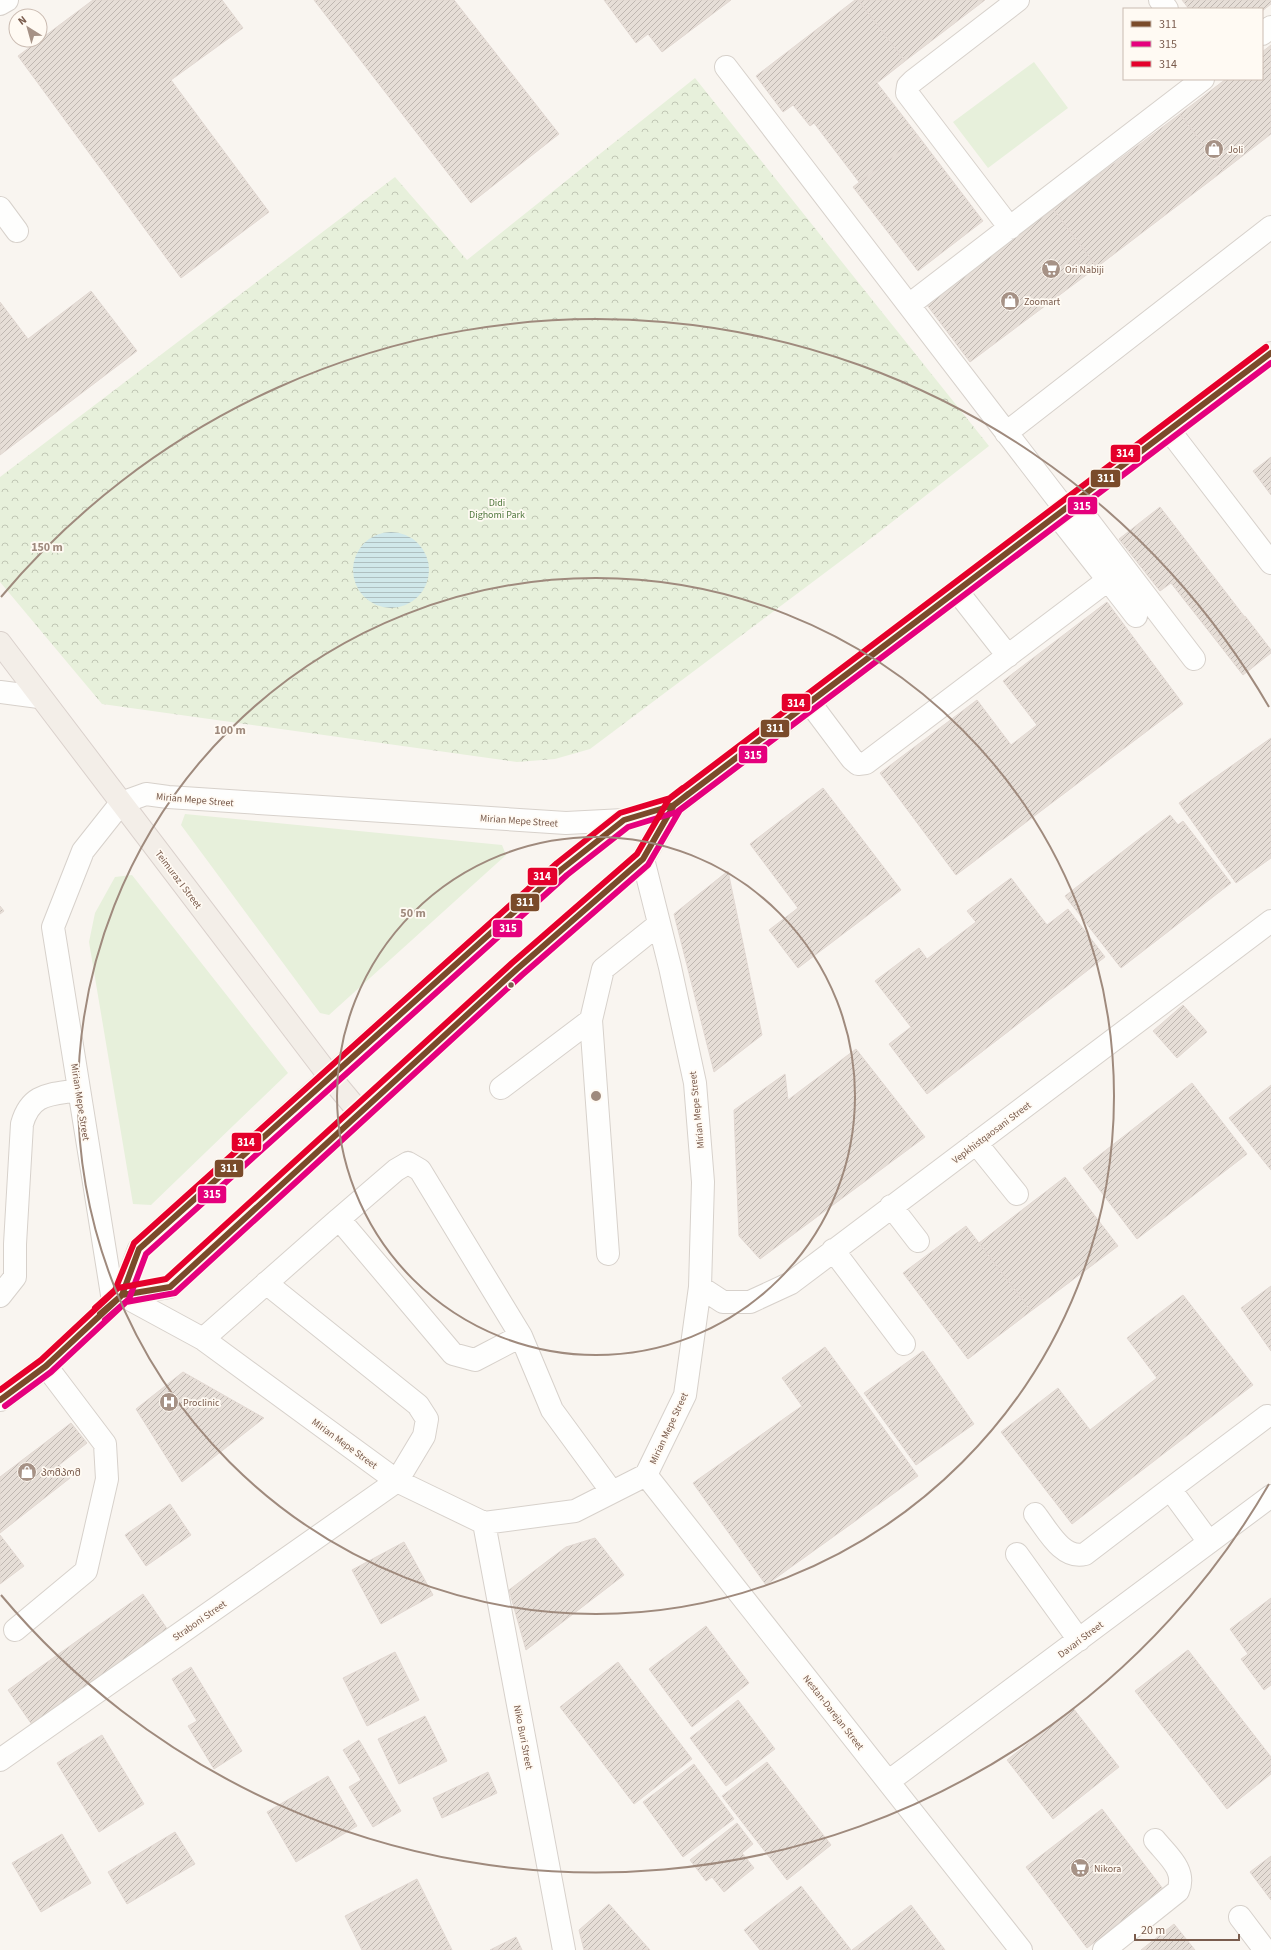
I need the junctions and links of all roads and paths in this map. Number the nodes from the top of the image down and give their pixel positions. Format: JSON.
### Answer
{"nodes":[{"id":1,"x":7,"y":0,"type":"edge"},
{"id":2,"x":1018,"y":0,"type":"edge"},
{"id":3,"x":1160,"y":0,"type":"edge"},
{"id":4,"x":0,"y":4,"type":"edge"},
{"id":5,"x":1166,"y":8,"type":"edge"},
{"id":6,"x":1271,"y":27,"type":"edge"},
{"id":7,"x":1263,"y":33,"type":"edge"},
{"id":8,"x":726,"y":67,"type":"dead end"},
{"id":9,"x":1203,"y":80,"type":"edge"},
{"id":10,"x":0,"y":208,"type":"edge"},
{"id":11,"x":1271,"y":227,"type":"edge"},
{"id":12,"x":1010,"y":228,"type":"junction"},
{"id":13,"x":17,"y":231,"type":"dead end"},
{"id":14,"x":909,"y":305,"type":"junction"},
{"id":15,"x":1271,"y":353,"type":"edge"},
{"id":16,"x":1169,"y":430,"type":"junction"},
{"id":17,"x":1006,"y":433,"type":"junction"},
{"id":18,"x":1066,"y":508,"type":"junction"},
{"id":19,"x":1271,"y":563,"type":"edge"},
{"id":20,"x":1108,"y":580,"type":"junction"},
{"id":21,"x":957,"y":591,"type":"junction"},
{"id":22,"x":1136,"y":616,"type":"dead end"},
{"id":23,"x":0,"y":643,"type":"edge"},
{"id":24,"x":1008,"y":656,"type":"junction"},
{"id":25,"x":1194,"y":659,"type":"dead end"},
{"id":26,"x":0,"y":692,"type":"edge"},
{"id":27,"x":39,"y":697,"type":"junction"},
{"id":28,"x":810,"y":703,"type":"junction"},
{"id":29,"x":121,"y":803,"type":"junction"},
{"id":30,"x":674,"y":805,"type":"junction"},
{"id":31,"x":624,"y":820,"type":"junction"},
{"id":32,"x":643,"y":859,"type":"junction"},
{"id":33,"x":1271,"y":921,"type":"edge"},
{"id":34,"x":659,"y":924,"type":"junction"},
{"id":35,"x":591,"y":1020,"type":"junction"},
{"id":36,"x":330,"y":1077,"type":"junction"},
{"id":37,"x":501,"y":1088,"type":"dead end"},
{"id":38,"x":79,"y":1090,"type":"junction"},
{"id":39,"x":360,"y":1113,"type":"junction"},
{"id":40,"x":976,"y":1143,"type":"junction"},
{"id":41,"x":1017,"y":1194,"type":"dead end"},
{"id":42,"x":891,"y":1206,"type":"junction"},
{"id":43,"x":339,"y":1219,"type":"junction"},
{"id":44,"x":918,"y":1241,"type":"dead end"},
{"id":45,"x":833,"y":1250,"type":"junction"},
{"id":46,"x":608,"y":1254,"type":"dead end"},
{"id":47,"x":266,"y":1283,"type":"junction"},
{"id":48,"x":700,"y":1287,"type":"junction"},
{"id":49,"x":0,"y":1296,"type":"edge"},
{"id":50,"x":118,"y":1298,"type":"junction"},
{"id":51,"x":521,"y":1336,"type":"junction"},
{"id":52,"x":204,"y":1339,"type":"junction"},
{"id":53,"x":904,"y":1344,"type":"dead end"},
{"id":54,"x":46,"y":1366,"type":"junction"},
{"id":55,"x":0,"y":1400,"type":"edge"},
{"id":56,"x":1266,"y":1416,"type":"dead end"},
{"id":57,"x":646,"y":1475,"type":"junction"},
{"id":58,"x":397,"y":1481,"type":"junction"},
{"id":59,"x":1170,"y":1489,"type":"junction"},
{"id":60,"x":612,"y":1492,"type":"junction"},
{"id":61,"x":1271,"y":1496,"type":"edge"},
{"id":62,"x":1035,"y":1514,"type":"dead end"},
{"id":63,"x":484,"y":1523,"type":"junction"},
{"id":64,"x":1209,"y":1542,"type":"junction"},
{"id":65,"x":1017,"y":1554,"type":"dead end"},
{"id":66,"x":15,"y":1630,"type":"dead end"},
{"id":67,"x":1079,"y":1640,"type":"junction"},
{"id":68,"x":0,"y":1760,"type":"edge"},
{"id":69,"x":889,"y":1781,"type":"junction"},
{"id":70,"x":1155,"y":1840,"type":"dead end"},
{"id":71,"x":1240,"y":1917,"type":"dead end"},
{"id":72,"x":564,"y":1950,"type":"edge"},
{"id":73,"x":1021,"y":1950,"type":"edge"},
{"id":74,"x":1104,"y":1950,"type":"edge"},
{"id":75,"x":1265,"y":1950,"type":"edge"}],
"edges":[{"from":1,"to":4,"type":"street"},
{"from":2,"to":12,"type":"street"},
{"from":3,"to":5,"type":"street"},
{"from":6,"to":7,"type":"street"},
{"from":8,"to":14,"type":"street"},
{"from":9,"to":12,"type":"street"},
{"from":10,"to":13,"type":"street"},
{"from":11,"to":17,"type":"street"},
{"from":12,"to":14,"type":"street"},
{"from":14,"to":17,"type":"street"},
{"from":15,"to":16,"type":"main road","name":"Mirian Mepe Street"},
{"from":16,"to":18,"type":"main road","name":"Mirian Mepe Street"},
{"from":16,"to":19,"type":"street"},
{"from":17,"to":18,"type":"street"},
{"from":18,"to":20,"type":"street"},
{"from":18,"to":21,"type":"main road","name":"Mirian Mepe Street"},
{"from":18,"to":25,"type":"street"},
{"from":20,"to":22,"type":"street"},
{"from":20,"to":24,"type":"street"},
{"from":21,"to":24,"type":"street"},
{"from":21,"to":28,"type":"main road","name":"Mirian Mepe Street"},
{"from":23,"to":27,"type":"main road","name":"Teimuraz I Street"},
{"from":24,"to":28,"type":"street"},
{"from":26,"to":27,"type":"street"},
{"from":27,"to":29,"type":"main road","name":"Teimuraz I Street"},
{"from":28,"to":30,"type":"main road","name":"Mirian Mepe Street"},
{"from":29,"to":31,"type":"street","name":"Mirian Mepe Street"},
{"from":29,"to":36,"type":"main road","name":"Teimuraz I Street"},
{"from":29,"to":38,"type":"street","name":"Mirian Mepe Street"},
{"from":30,"to":31,"type":"main road","name":"Mirian Mepe Street"},
{"from":30,"to":32,"type":"main road","name":"Mirian Mepe Street"},
{"from":31,"to":36,"type":"main road","name":"Mirian Mepe Street"},
{"from":32,"to":34,"type":"street","name":"Mirian Mepe Street"},
{"from":32,"to":39,"type":"main road","name":"Mirian Mepe Street"},
{"from":33,"to":40,"type":"street","name":"Vepkhistqaosani Street"},
{"from":34,"to":35,"type":"street"},
{"from":34,"to":48,"type":"street","name":"Mirian Mepe Street"},
{"from":35,"to":37,"type":"street"},
{"from":35,"to":46,"type":"street"},
{"from":36,"to":39,"type":"main road","name":"Teimuraz I Street"},
{"from":36,"to":50,"type":"street","name":"Mirian Mepe Street"},
{"from":38,"to":49,"type":"street"},
{"from":38,"to":50,"type":"street","name":"Mirian Mepe Street"},
{"from":39,"to":50,"type":"street","name":"Mirian Mepe Street"},
{"from":40,"to":41,"type":"street"},
{"from":40,"to":42,"type":"street","name":"Vepkhistqaosani Street"},
{"from":42,"to":44,"type":"street"},
{"from":42,"to":45,"type":"street","name":"Vepkhistqaosani Street"},
{"from":43,"to":47,"type":"street"},
{"from":43,"to":51,"type":"street"},
{"from":43,"to":51,"type":"street"},
{"from":45,"to":48,"type":"street","name":"Vepkhistqaosani Street"},
{"from":45,"to":53,"type":"street"},
{"from":47,"to":52,"type":"street"},
{"from":47,"to":58,"type":"street"},
{"from":48,"to":57,"type":"street","name":"Mirian Mepe Street"},
{"from":50,"to":52,"type":"street","name":"Mirian Mepe Street"},
{"from":50,"to":54,"type":"street","name":"Mirian Mepe Street"},
{"from":51,"to":60,"type":"street"},
{"from":52,"to":58,"type":"street","name":"Mirian Mepe Street"},
{"from":54,"to":55,"type":"street","name":"Mirian Mepe Street"},
{"from":54,"to":66,"type":"street"},
{"from":56,"to":59,"type":"street"},
{"from":57,"to":60,"type":"street","name":"Mirian Mepe Street"},
{"from":57,"to":69,"type":"street","name":"Nestan-Darejan Street"},
{"from":58,"to":63,"type":"street","name":"Mirian Mepe Street"},
{"from":58,"to":68,"type":"street","name":"Straboni Street"},
{"from":59,"to":62,"type":"street"},
{"from":59,"to":64,"type":"street"},
{"from":60,"to":63,"type":"street","name":"Mirian Mepe Street"},
{"from":61,"to":64,"type":"street","name":"Davari Street"},
{"from":63,"to":72,"type":"street","name":"Niko Buri Street"},
{"from":64,"to":67,"type":"street","name":"Davari Street"},
{"from":65,"to":67,"type":"street"},
{"from":67,"to":69,"type":"street","name":"Davari Street"},
{"from":69,"to":73,"type":"street","name":"Nestan-Darejan Street"},
{"from":70,"to":74,"type":"street"},
{"from":71,"to":75,"type":"street"}]}
